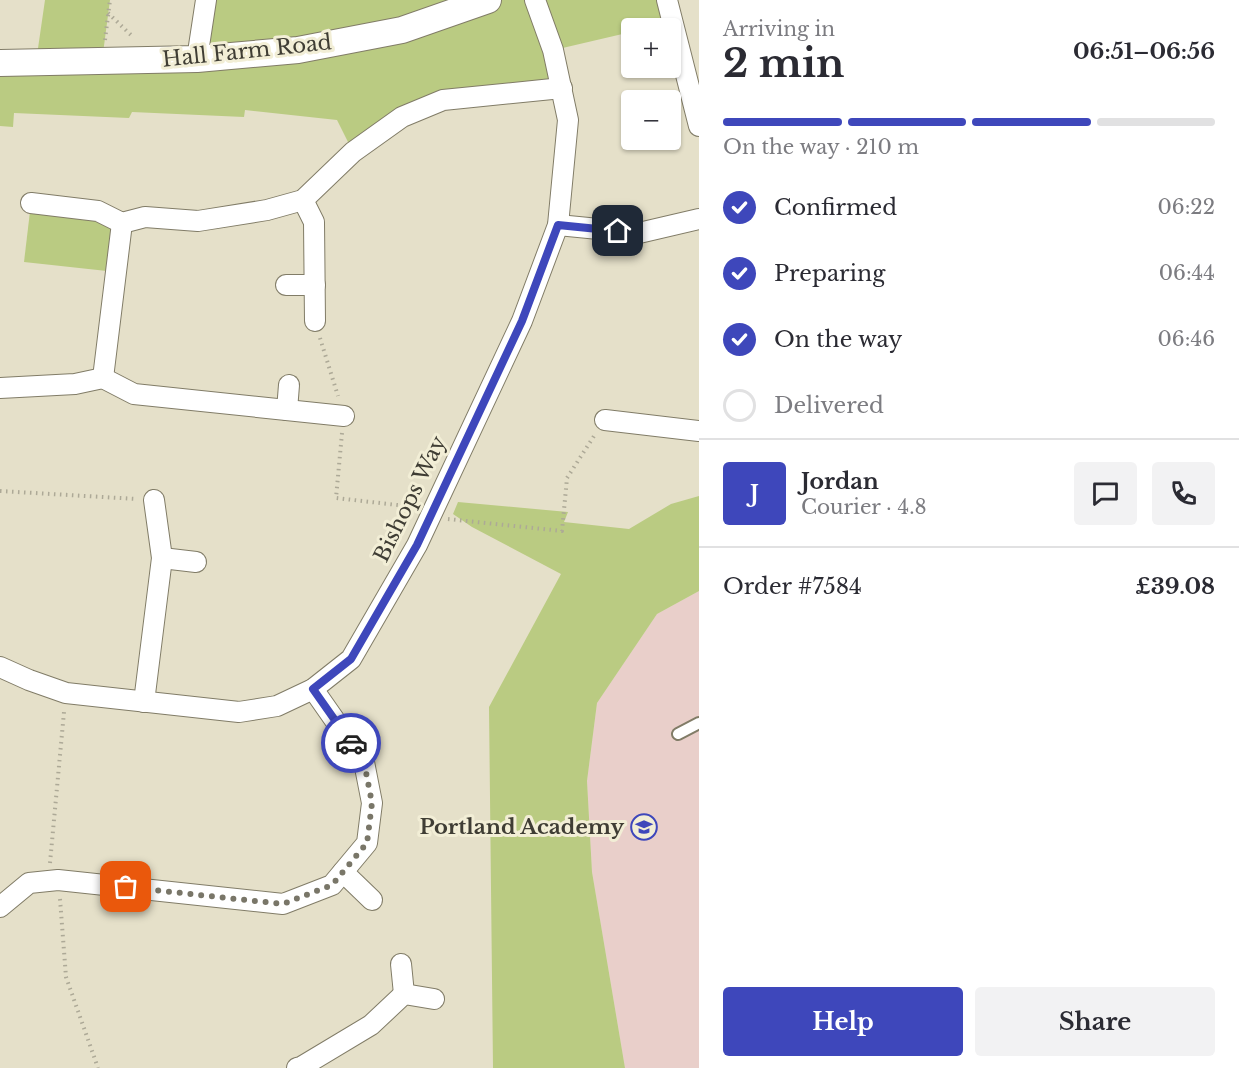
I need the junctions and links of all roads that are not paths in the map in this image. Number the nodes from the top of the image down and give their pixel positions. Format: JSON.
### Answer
{"nodes":[{"id":1,"x":206,"y":0,"type":"edge"},
{"id":2,"x":488,"y":0,"type":"edge"},
{"id":3,"x":535,"y":0,"type":"edge"},
{"id":4,"x":667,"y":0,"type":"edge"},
{"id":5,"x":197,"y":59,"type":"junction"},
{"id":6,"x":0,"y":63,"type":"edge"},
{"id":7,"x":562,"y":88,"type":"junction"},
{"id":8,"x":699,"y":126,"type":"edge"},
{"id":9,"x":303,"y":200,"type":"junction"},
{"id":10,"x":31,"y":203,"type":"dead end"},
{"id":11,"x":699,"y":219,"type":"edge"},
{"id":12,"x":122,"y":223,"type":"junction"},
{"id":13,"x":558,"y":225,"type":"junction"},
{"id":14,"x":286,"y":285,"type":"dead end"},
{"id":15,"x":315,"y":285,"type":"junction"},
{"id":16,"x":315,"y":321,"type":"road end"},
{"id":17,"x":103,"y":378,"type":"junction"},
{"id":18,"x":289,"y":385,"type":"dead end"},
{"id":19,"x":0,"y":388,"type":"edge"},
{"id":20,"x":287,"y":410,"type":"junction"},
{"id":21,"x":344,"y":416,"type":"road end"},
{"id":22,"x":605,"y":420,"type":"road end"},
{"id":23,"x":699,"y":431,"type":"edge"},
{"id":24,"x":154,"y":500,"type":"road end"},
{"id":25,"x":162,"y":558,"type":"junction"},
{"id":26,"x":196,"y":562,"type":"dead end"},
{"id":27,"x":0,"y":667,"type":"edge"},
{"id":28,"x":313,"y":689,"type":"junction"},
{"id":29,"x":144,"y":702,"type":"junction"},
{"id":30,"x":699,"y":723,"type":"edge"},
{"id":31,"x":678,"y":734,"type":"dead end"},
{"id":32,"x":343,"y":872,"type":"junction"},
{"id":33,"x":372,"y":900,"type":"dead end"},
{"id":34,"x":0,"y":908,"type":"edge"},
{"id":35,"x":401,"y":964,"type":"dead end"},
{"id":36,"x":404,"y":994,"type":"junction"},
{"id":37,"x":434,"y":999,"type":"dead end"},
{"id":38,"x":297,"y":1068,"type":"edge"}],
"edges":[{"from":1,"to":5,"type":"street"},
{"from":2,"to":5,"type":"street","name":"Hall Farm Road"},
{"from":3,"to":7,"type":"street","name":"Bishops Way"},
{"from":4,"to":8,"type":"street"},
{"from":5,"to":6,"type":"street","name":"Hall Farm Road"},
{"from":7,"to":9,"type":"street"},
{"from":7,"to":13,"type":"street","name":"Bishops Way"},
{"from":9,"to":12,"type":"street"},
{"from":9,"to":15,"type":"street"},
{"from":10,"to":12,"type":"street"},
{"from":11,"to":13,"type":"street"},
{"from":12,"to":17,"type":"street"},
{"from":13,"to":28,"type":"street","name":"Bishops Way"},
{"from":14,"to":15,"type":"street"},
{"from":15,"to":16,"type":"street"},
{"from":17,"to":19,"type":"street"},
{"from":17,"to":20,"type":"street"},
{"from":18,"to":20,"type":"street"},
{"from":20,"to":21,"type":"street"},
{"from":22,"to":23,"type":"street"},
{"from":24,"to":25,"type":"street"},
{"from":25,"to":26,"type":"street"},
{"from":25,"to":29,"type":"street"},
{"from":27,"to":29,"type":"street","name":"Bishops Way"},
{"from":28,"to":29,"type":"street","name":"Bishops Way"},
{"from":28,"to":32,"type":"street"},
{"from":30,"to":31,"type":"lane"},
{"from":32,"to":33,"type":"street"},
{"from":32,"to":34,"type":"street"},
{"from":35,"to":36,"type":"street"},
{"from":36,"to":37,"type":"street"},
{"from":36,"to":38,"type":"street"}]}
